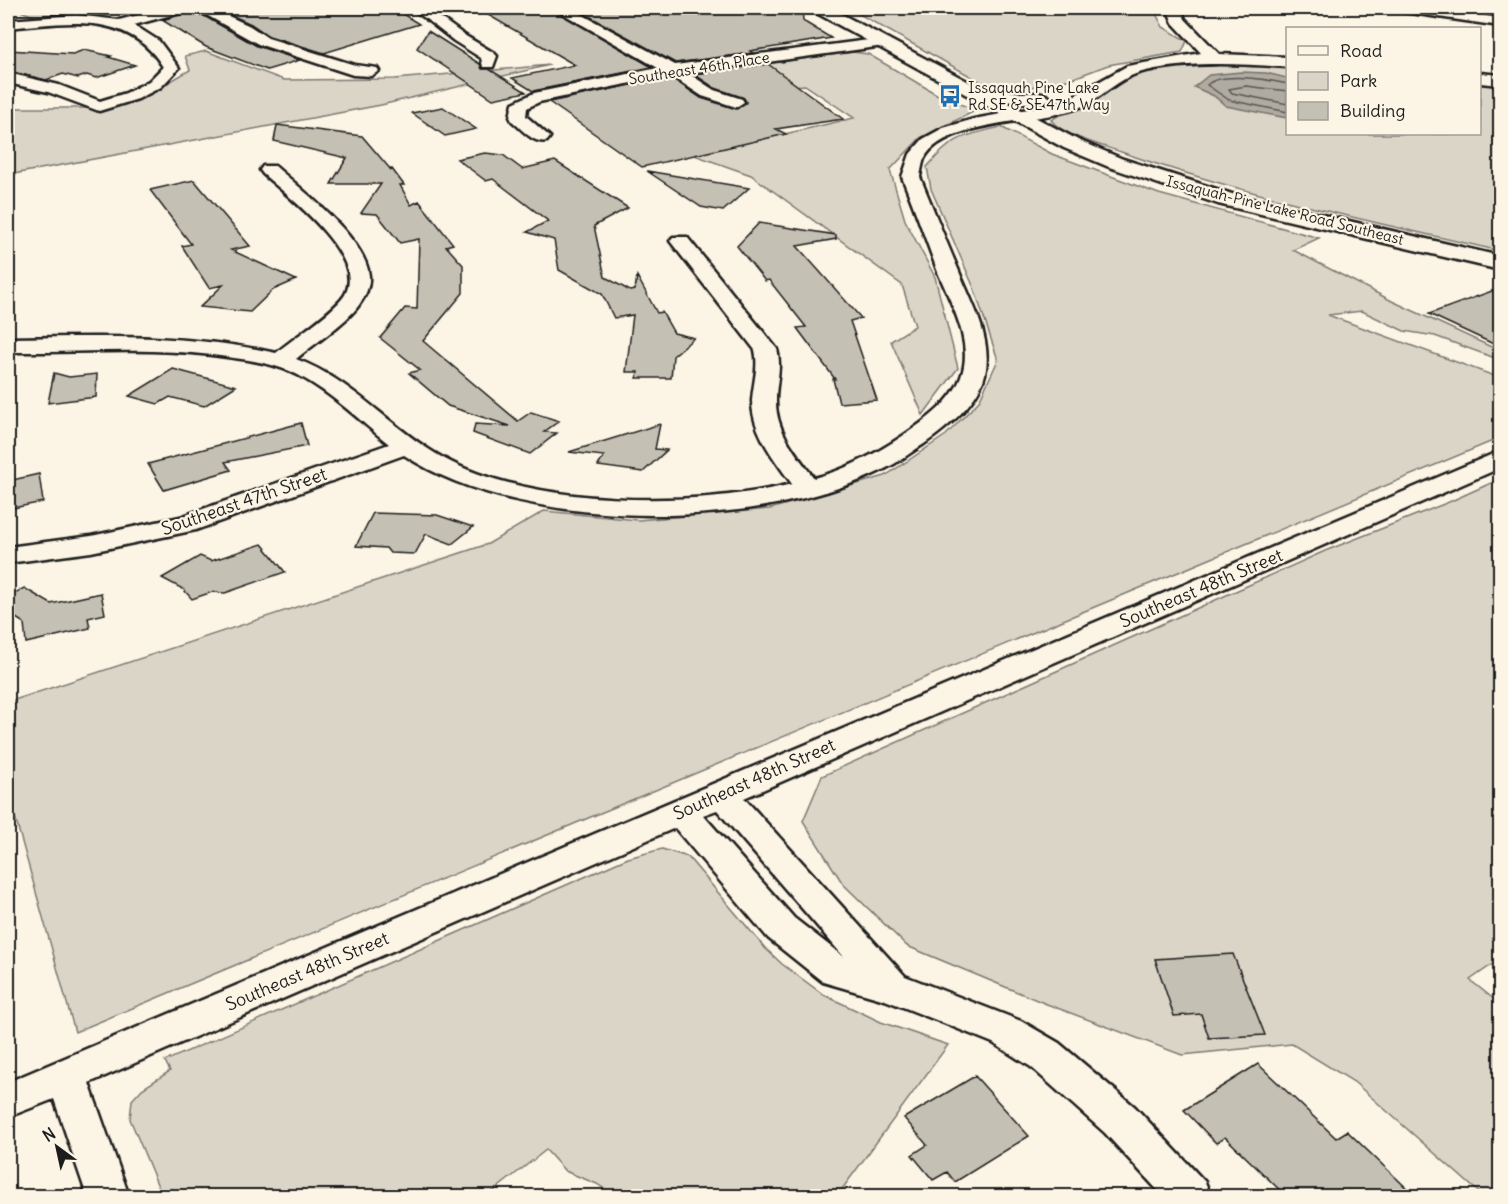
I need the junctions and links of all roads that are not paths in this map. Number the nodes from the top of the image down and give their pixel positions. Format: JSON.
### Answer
{"nodes":[{"id":1,"x":181,"y":8,"type":"edge"},
{"id":2,"x":201,"y":8,"type":"edge"},
{"id":3,"x":419,"y":8,"type":"edge"},
{"id":4,"x":560,"y":8,"type":"edge"},
{"id":5,"x":819,"y":8,"type":"edge"},
{"id":6,"x":1174,"y":8,"type":"edge"},
{"id":7,"x":1404,"y":8,"type":"edge"},
{"id":8,"x":1500,"y":22,"type":"edge"},
{"id":9,"x":8,"y":24,"type":"edge"},
{"id":10,"x":120,"y":24,"type":"junction"},
{"id":11,"x":884,"y":42,"type":"junction"},
{"id":12,"x":1214,"y":57,"type":"junction"},
{"id":13,"x":1286,"y":62,"type":"edge"},
{"id":14,"x":488,"y":64,"type":"dead end"},
{"id":15,"x":673,"y":70,"type":"junction"},
{"id":16,"x":371,"y":71,"type":"dead end"},
{"id":17,"x":8,"y":78,"type":"edge"},
{"id":18,"x":1481,"y":78,"type":"edge"},
{"id":19,"x":1500,"y":80,"type":"edge"},
{"id":20,"x":1074,"y":90,"type":"junction"},
{"id":21,"x":976,"y":92,"type":"junction"},
{"id":22,"x":736,"y":102,"type":"dead end"},
{"id":23,"x":1014,"y":114,"type":"junction"},
{"id":24,"x":542,"y":137,"type":"dead end"},
{"id":25,"x":269,"y":170,"type":"dead end"},
{"id":26,"x":680,"y":241,"type":"dead end"},
{"id":27,"x":1500,"y":263,"type":"edge"},
{"id":28,"x":8,"y":345,"type":"edge"},
{"id":29,"x":281,"y":360,"type":"junction"},
{"id":30,"x":406,"y":446,"type":"junction"},
{"id":31,"x":1500,"y":459,"type":"edge"},
{"id":32,"x":808,"y":488,"type":"junction"},
{"id":33,"x":8,"y":555,"type":"edge"},
{"id":34,"x":721,"y":793,"type":"junction"},
{"id":35,"x":680,"y":811,"type":"junction"},
{"id":36,"x":892,"y":987,"type":"junction"},
{"id":37,"x":66,"y":1075,"type":"junction"},
{"id":38,"x":8,"y":1100,"type":"edge"},
{"id":39,"x":108,"y":1197,"type":"edge"},
{"id":40,"x":1190,"y":1197,"type":"edge"}],
"edges":[{"from":1,"to":10,"type":"street"},
{"from":2,"to":16,"type":"street"},
{"from":3,"to":14,"type":"street"},
{"from":4,"to":15,"type":"street"},
{"from":5,"to":11,"type":"main road","name":"Issaquah-Pine Lake Road Southeast"},
{"from":6,"to":12,"type":"street"},
{"from":7,"to":8,"type":"street"},
{"from":9,"to":10,"type":"street"},
{"from":10,"to":17,"type":"street"},
{"from":11,"to":15,"type":"street","name":"Southeast 46th Place"},
{"from":11,"to":21,"type":"main road","name":"Issaquah-Pine Lake Road Southeast"},
{"from":12,"to":13,"type":"street"},
{"from":12,"to":20,"type":"street"},
{"from":12,"to":23,"type":"street"},
{"from":15,"to":22,"type":"street"},
{"from":15,"to":24,"type":"street","name":"Southeast 46th Place"},
{"from":18,"to":19,"type":"street"},
{"from":20,"to":21,"type":"street"},
{"from":20,"to":23,"type":"street"},
{"from":21,"to":23,"type":"main road","name":"Issaquah-Pine Lake Road Southeast"},
{"from":23,"to":27,"type":"main road","name":"Issaquah-Pine Lake Road Southeast"},
{"from":23,"to":32,"type":"street"},
{"from":25,"to":29,"type":"street"},
{"from":26,"to":32,"type":"street"},
{"from":28,"to":29,"type":"street"},
{"from":29,"to":30,"type":"street"},
{"from":30,"to":32,"type":"street"},
{"from":30,"to":33,"type":"street","name":"Southeast 47th Street"},
{"from":31,"to":34,"type":"street","name":"Southeast 48th Street"},
{"from":34,"to":35,"type":"street","name":"Southeast 48th Street"},
{"from":34,"to":36,"type":"street"},
{"from":35,"to":36,"type":"street"},
{"from":35,"to":37,"type":"street","name":"Southeast 48th Street"},
{"from":36,"to":40,"type":"street"},
{"from":37,"to":38,"type":"street","name":"Southeast 48th Street"},
{"from":37,"to":39,"type":"street"}]}
